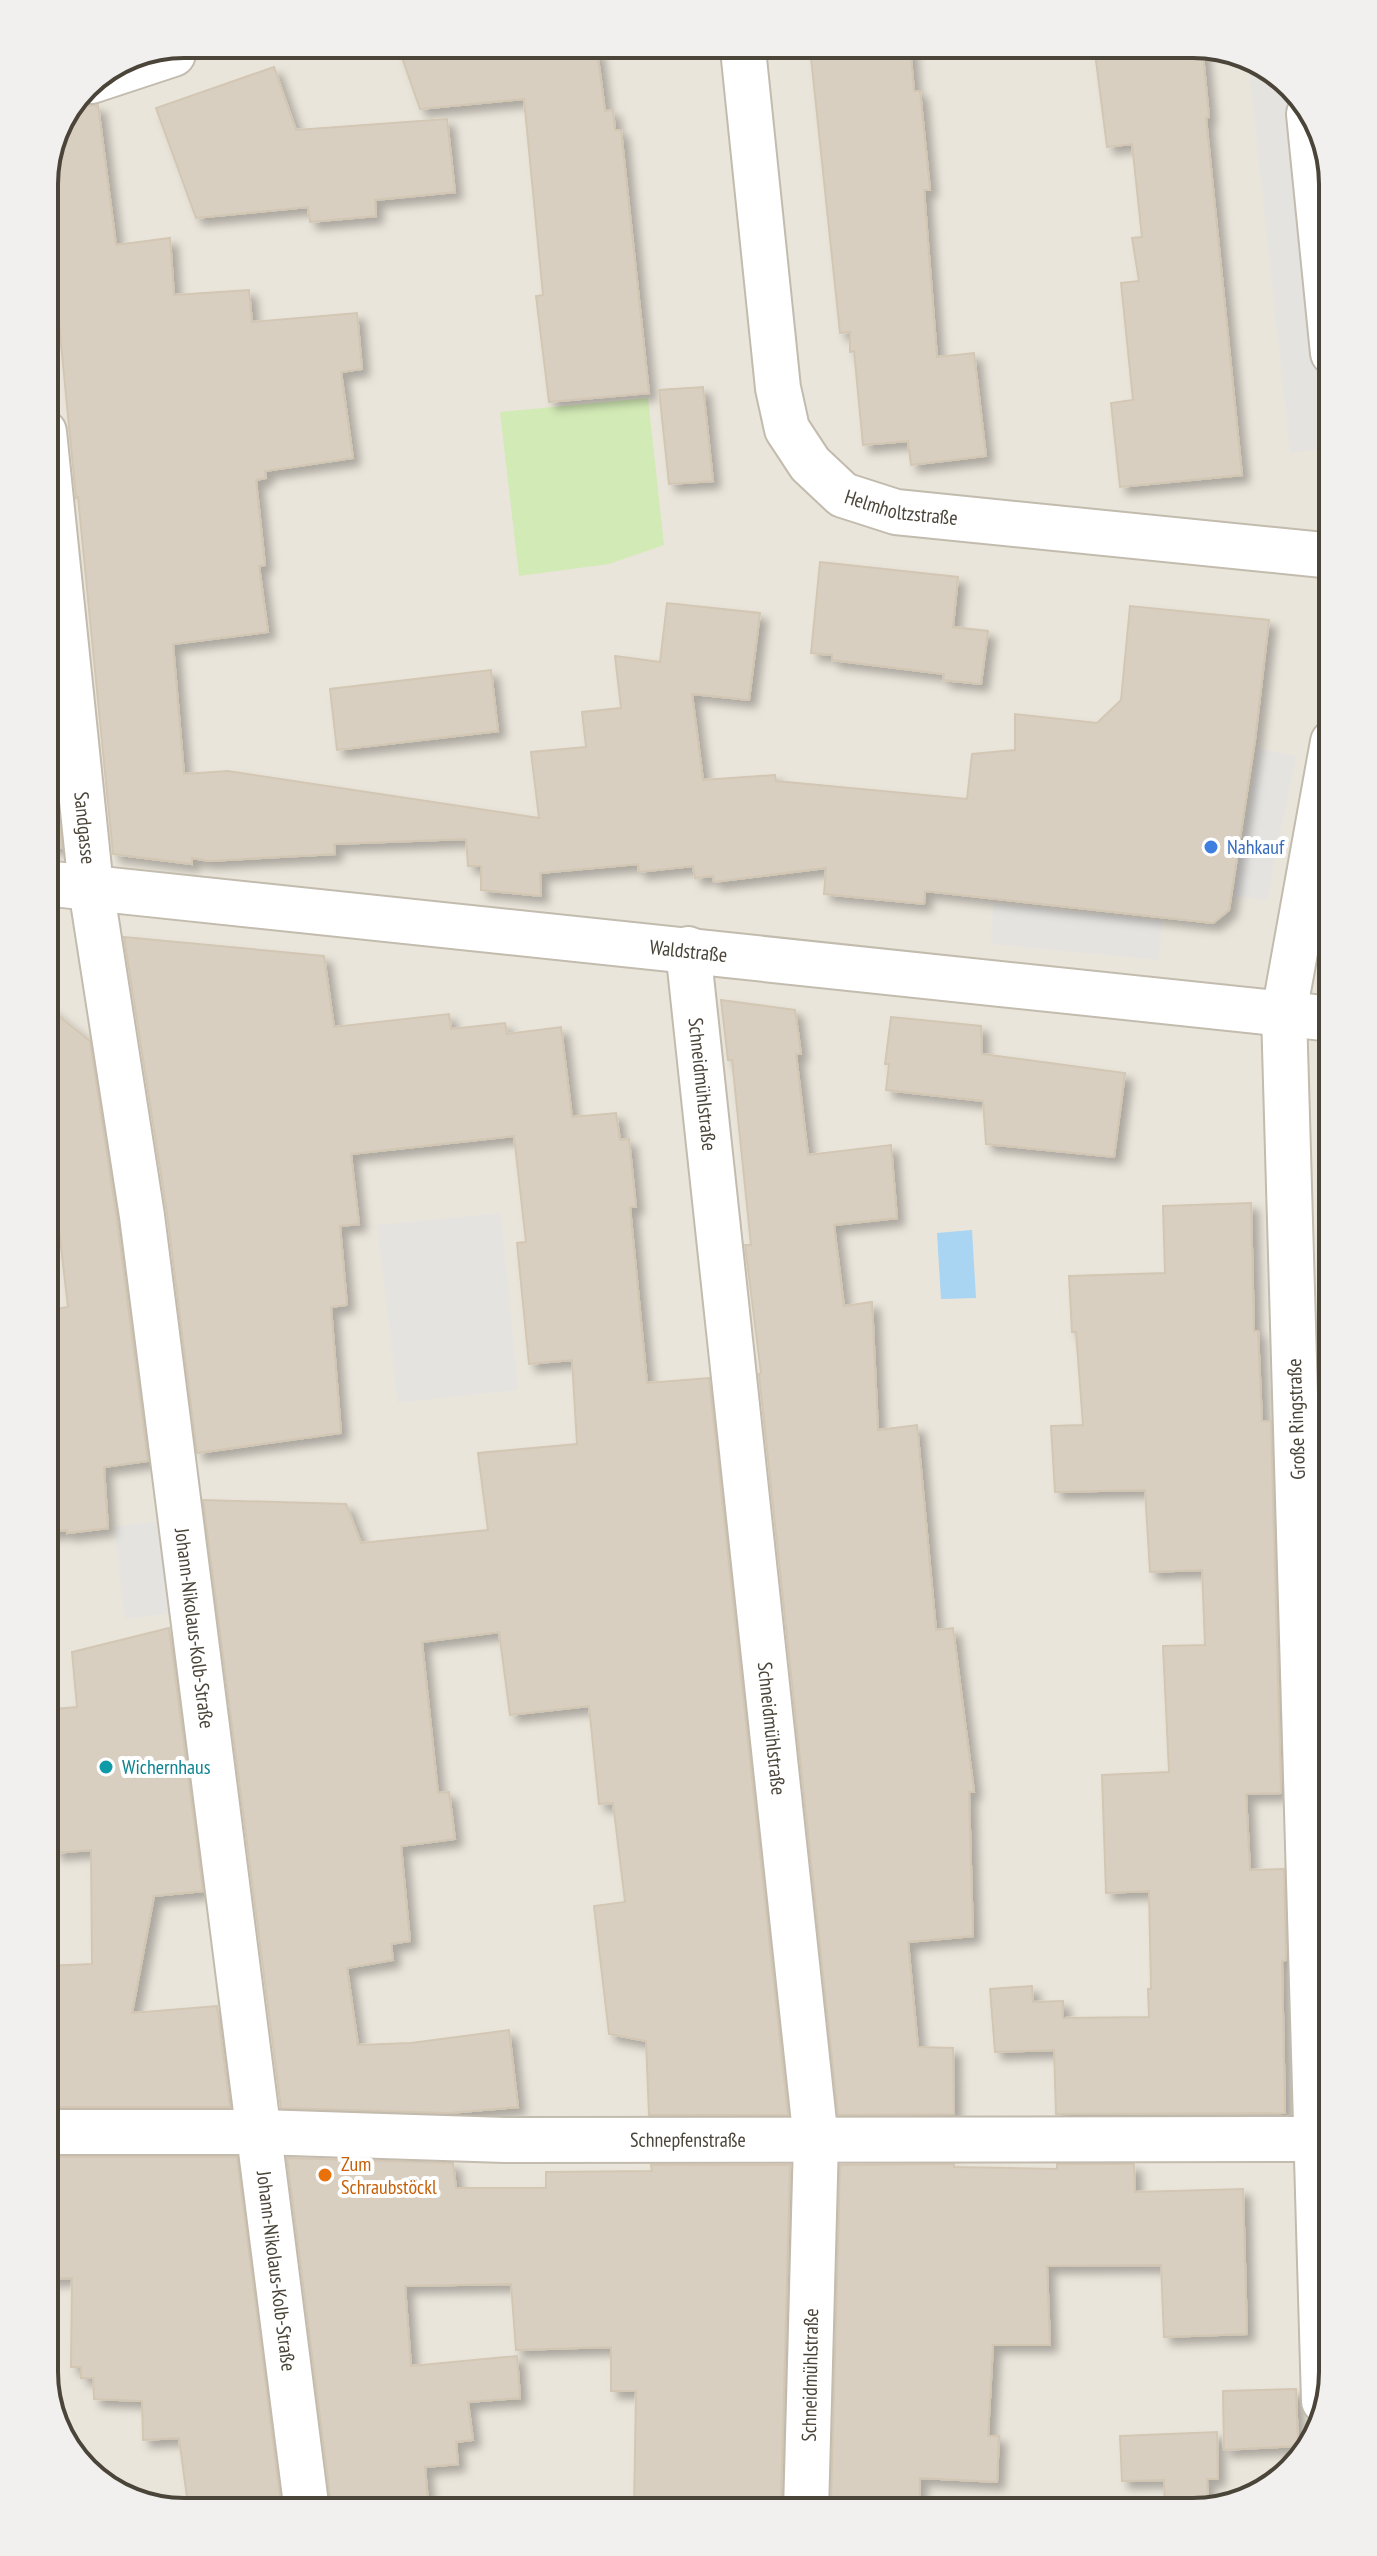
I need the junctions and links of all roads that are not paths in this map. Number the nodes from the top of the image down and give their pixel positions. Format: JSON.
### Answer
{"nodes":[{"id":1,"x":744,"y":58,"type":"edge"},
{"id":2,"x":1312,"y":145,"type":"edge"},
{"id":3,"x":1319,"y":214,"type":"edge"},
{"id":4,"x":1319,"y":555,"type":"edge"},
{"id":5,"x":58,"y":568,"type":"edge"},
{"id":6,"x":1319,"y":819,"type":"edge"},
{"id":7,"x":58,"y":884,"type":"edge"},
{"id":8,"x":91,"y":888,"type":"junction"},
{"id":9,"x":688,"y":949,"type":"junction"},
{"id":10,"x":1284,"y":1013,"type":"junction"},
{"id":11,"x":1319,"y":1017,"type":"edge"},
{"id":12,"x":1319,"y":1974,"type":"edge"},
{"id":13,"x":58,"y":2132,"type":"edge"},
{"id":14,"x":260,"y":2132,"type":"junction"},
{"id":15,"x":1319,"y":2139,"type":"edge"},
{"id":16,"x":816,"y":2141,"type":"junction"},
{"id":17,"x":305,"y":2498,"type":"edge"},
{"id":18,"x":806,"y":2498,"type":"edge"}],
"edges":[{"from":1,"to":4,"type":"street","name":"Helmholtzstraße"},
{"from":2,"to":3,"type":"street"},
{"from":5,"to":8,"type":"street","name":"Sandgasse"},
{"from":6,"to":10,"type":"street","name":"Große Ringstraße"},
{"from":7,"to":8,"type":"street","name":"Waldstraße"},
{"from":8,"to":9,"type":"street","name":"Waldstraße"},
{"from":8,"to":14,"type":"street","name":"Johann-Nikolaus-Kolb-Straße"},
{"from":9,"to":10,"type":"street","name":"Waldstraße"},
{"from":9,"to":16,"type":"street","name":"Schneidmühlstraße"},
{"from":10,"to":11,"type":"street","name":"Waldstraße"},
{"from":10,"to":12,"type":"street","name":"Große Ringstraße"},
{"from":13,"to":14,"type":"street","name":"Schnepfenstraße"},
{"from":14,"to":16,"type":"street","name":"Schnepfenstraße"},
{"from":14,"to":17,"type":"street","name":"Johann-Nikolaus-Kolb-Straße"},
{"from":15,"to":16,"type":"street","name":"Schnepfenstraße"},
{"from":16,"to":18,"type":"street","name":"Schneidmühlstraße"}]}
